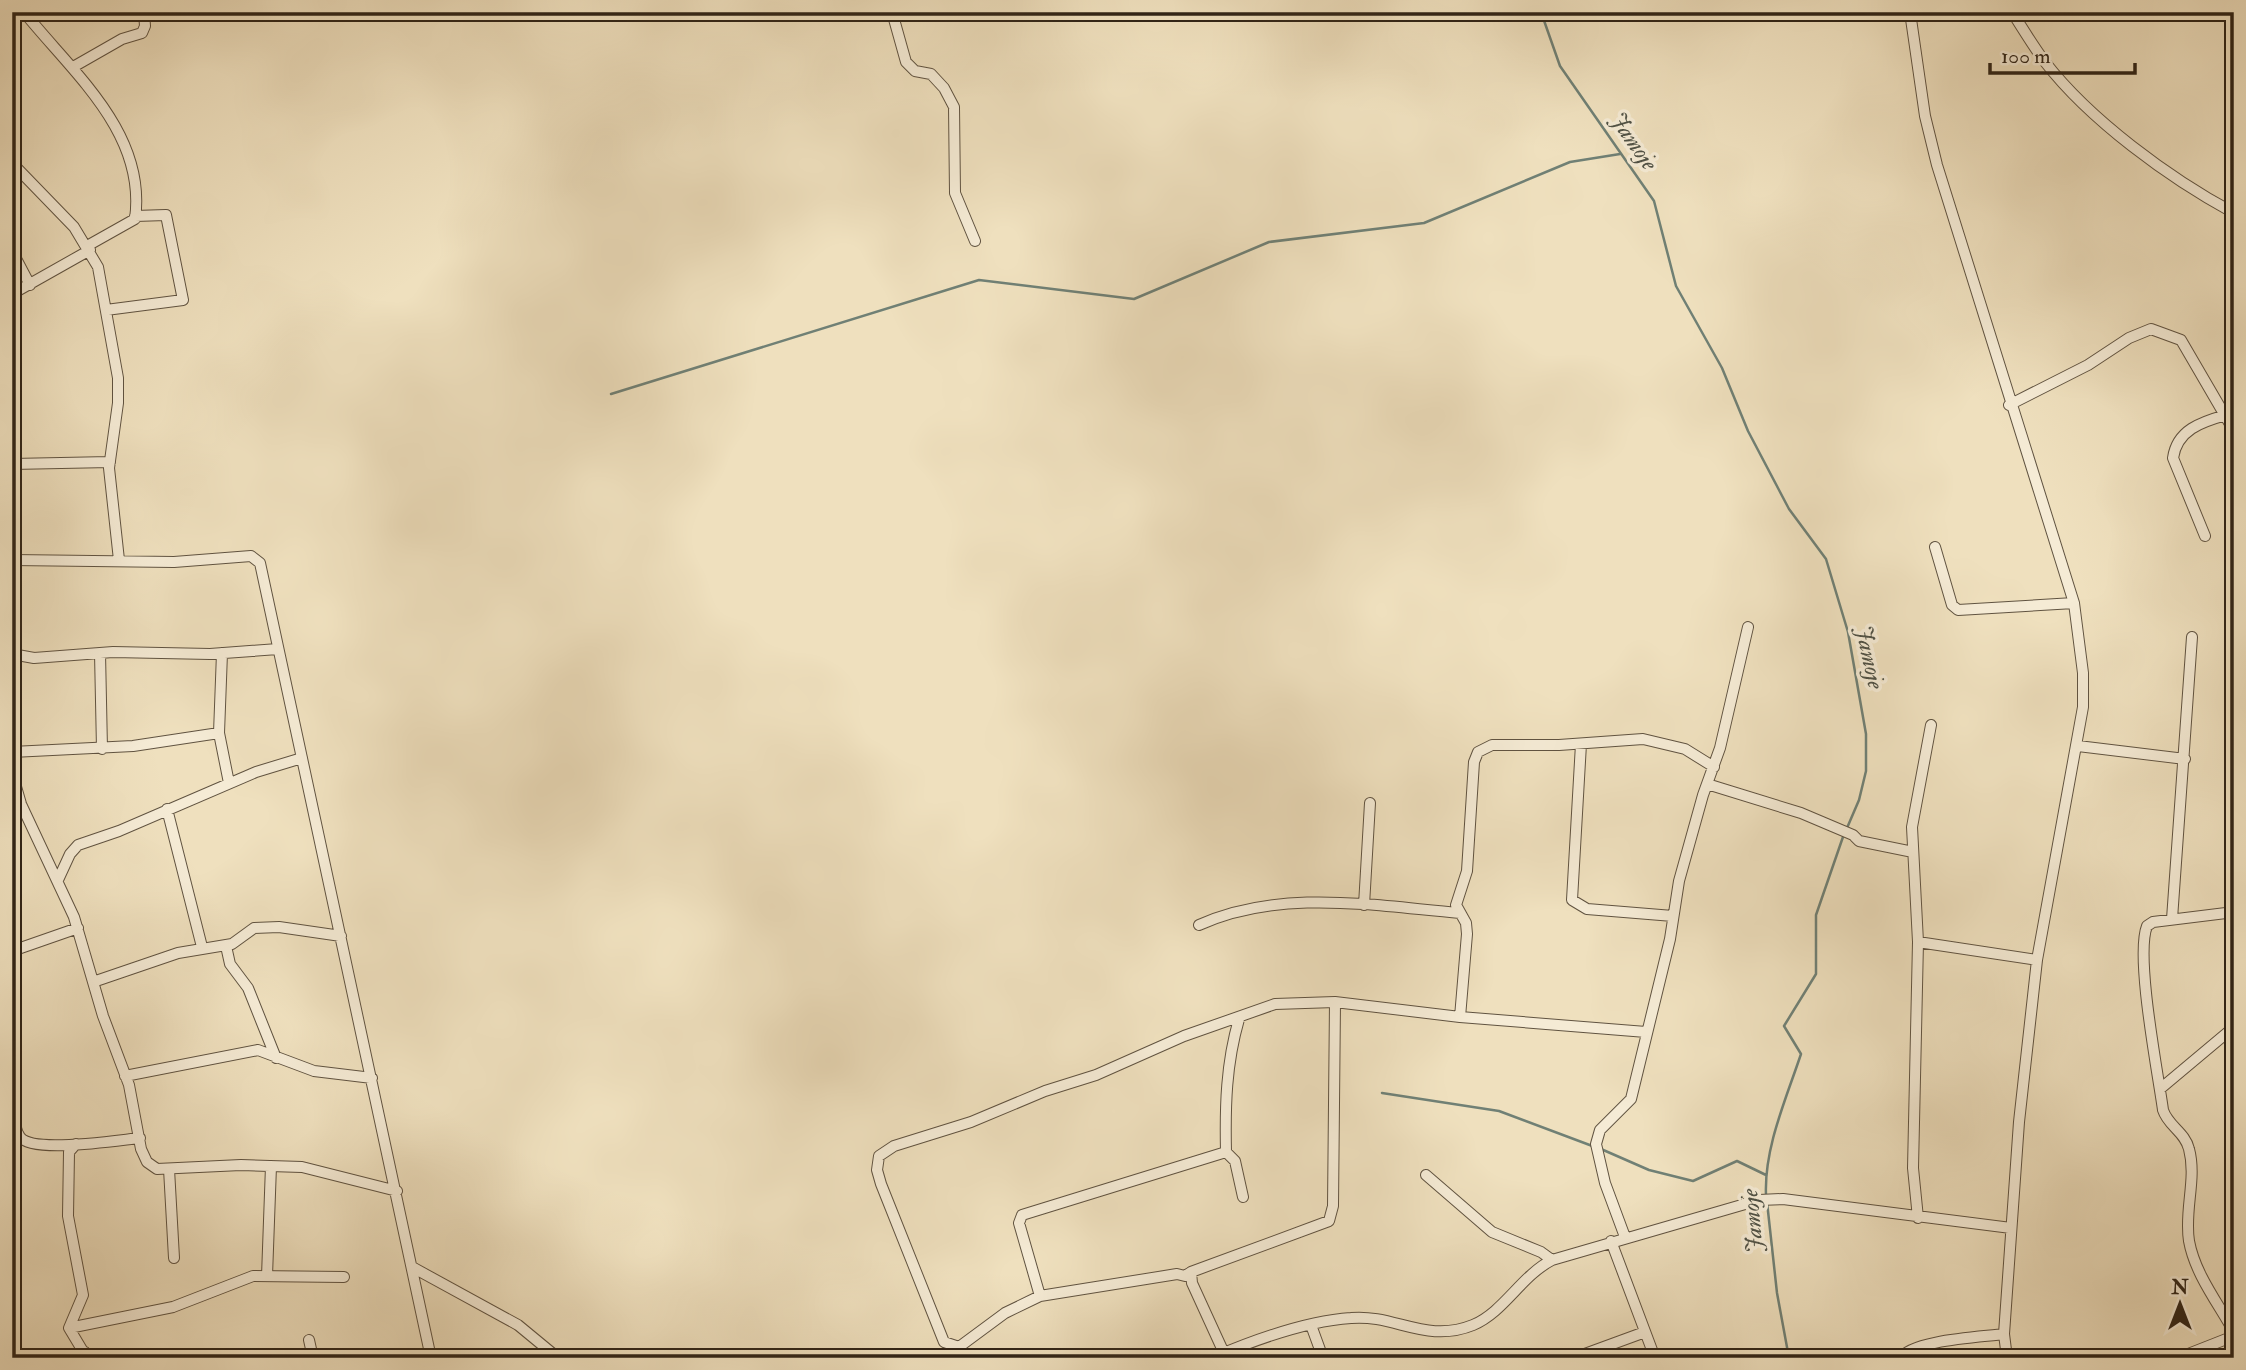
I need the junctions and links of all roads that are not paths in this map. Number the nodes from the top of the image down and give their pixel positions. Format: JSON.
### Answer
{"nodes":[{"id":1,"x":24,"y":12,"type":"edge"},
{"id":2,"x":144,"y":12,"type":"edge"},
{"id":3,"x":892,"y":12,"type":"edge"},
{"id":4,"x":1910,"y":12,"type":"edge"},
{"id":5,"x":2012,"y":12,"type":"edge"},
{"id":6,"x":73,"y":67,"type":"junction"},
{"id":7,"x":12,"y":163,"type":"edge"},
{"id":8,"x":2234,"y":213,"type":"edge"},
{"id":9,"x":135,"y":216,"type":"junction"},
{"id":10,"x":975,"y":242,"type":"dead end"},
{"id":11,"x":89,"y":248,"type":"junction"},
{"id":12,"x":12,"y":251,"type":"edge"},
{"id":13,"x":30,"y":285,"type":"junction"},
{"id":14,"x":12,"y":294,"type":"edge"},
{"id":15,"x":106,"y":310,"type":"junction"},
{"id":16,"x":2009,"y":405,"type":"junction"},
{"id":17,"x":2226,"y":415,"type":"junction"},
{"id":18,"x":2234,"y":430,"type":"edge"},
{"id":19,"x":110,"y":463,"type":"junction"},
{"id":20,"x":12,"y":464,"type":"edge"},
{"id":21,"x":2205,"y":536,"type":"dead end"},
{"id":22,"x":1935,"y":547,"type":"dead end"},
{"id":23,"x":12,"y":560,"type":"edge"},
{"id":24,"x":119,"y":560,"type":"junction"},
{"id":25,"x":2074,"y":603,"type":"junction"},
{"id":26,"x":1748,"y":627,"type":"dead end"},
{"id":27,"x":2192,"y":637,"type":"dead end"},
{"id":28,"x":278,"y":649,"type":"junction"},
{"id":29,"x":100,"y":653,"type":"junction"},
{"id":30,"x":222,"y":653,"type":"junction"},
{"id":31,"x":12,"y":654,"type":"edge"},
{"id":32,"x":1931,"y":725,"type":"dead end"},
{"id":33,"x":219,"y":733,"type":"junction"},
{"id":34,"x":1581,"y":744,"type":"junction"},
{"id":35,"x":2078,"y":746,"type":"junction"},
{"id":36,"x":102,"y":749,"type":"junction"},
{"id":37,"x":12,"y":752,"type":"edge"},
{"id":38,"x":302,"y":758,"type":"junction"},
{"id":39,"x":2185,"y":759,"type":"junction"},
{"id":40,"x":1714,"y":767,"type":"junction"},
{"id":41,"x":12,"y":773,"type":"edge"},
{"id":42,"x":229,"y":782,"type":"junction"},
{"id":43,"x":1707,"y":784,"type":"junction"},
{"id":44,"x":1370,"y":803,"type":"dead end"},
{"id":45,"x":167,"y":809,"type":"junction"},
{"id":46,"x":1913,"y":852,"type":"junction"},
{"id":47,"x":58,"y":880,"type":"junction"},
{"id":48,"x":1364,"y":905,"type":"junction"},
{"id":49,"x":2234,"y":912,"type":"edge"},
{"id":50,"x":1460,"y":913,"type":"junction"},
{"id":51,"x":1673,"y":916,"type":"junction"},
{"id":52,"x":2172,"y":919,"type":"junction"},
{"id":53,"x":1199,"y":925,"type":"dead end"},
{"id":54,"x":78,"y":928,"type":"junction"},
{"id":55,"x":341,"y":936,"type":"junction"},
{"id":56,"x":1918,"y":942,"type":"junction"},
{"id":57,"x":226,"y":946,"type":"junction"},
{"id":58,"x":202,"y":947,"type":"junction"},
{"id":59,"x":12,"y":951,"type":"edge"},
{"id":60,"x":2037,"y":960,"type":"junction"},
{"id":61,"x":93,"y":982,"type":"junction"},
{"id":62,"x":1335,"y":1002,"type":"junction"},
{"id":63,"x":1460,"y":1017,"type":"junction"},
{"id":64,"x":1238,"y":1019,"type":"junction"},
{"id":65,"x":2234,"y":1027,"type":"edge"},
{"id":66,"x":1646,"y":1032,"type":"junction"},
{"id":67,"x":271,"y":1040,"type":"junction"},
{"id":68,"x":262,"y":1050,"type":"junction"},
{"id":69,"x":276,"y":1058,"type":"junction"},
{"id":70,"x":125,"y":1076,"type":"junction"},
{"id":71,"x":372,"y":1078,"type":"junction"},
{"id":72,"x":2160,"y":1088,"type":"junction"},
{"id":73,"x":12,"y":1100,"type":"edge"},
{"id":74,"x":140,"y":1138,"type":"junction"},
{"id":75,"x":76,"y":1144,"type":"junction"},
{"id":76,"x":1226,"y":1152,"type":"junction"},
{"id":77,"x":271,"y":1166,"type":"junction"},
{"id":78,"x":169,"y":1169,"type":"junction"},
{"id":79,"x":1426,"y":1175,"type":"dead end"},
{"id":80,"x":397,"y":1191,"type":"junction"},
{"id":81,"x":1243,"y":1197,"type":"dead end"},
{"id":82,"x":1919,"y":1218,"type":"junction"},
{"id":83,"x":2011,"y":1228,"type":"junction"},
{"id":84,"x":1625,"y":1237,"type":"junction"},
{"id":85,"x":1611,"y":1241,"type":"junction"},
{"id":86,"x":174,"y":1258,"type":"dead end"},
{"id":87,"x":1552,"y":1261,"type":"junction"},
{"id":88,"x":412,"y":1267,"type":"junction"},
{"id":89,"x":1191,"y":1272,"type":"junction"},
{"id":90,"x":267,"y":1276,"type":"junction"},
{"id":91,"x":344,"y":1277,"type":"dead end"},
{"id":92,"x":1040,"y":1296,"type":"junction"},
{"id":93,"x":1311,"y":1325,"type":"junction"},
{"id":94,"x":69,"y":1328,"type":"junction"},
{"id":95,"x":1646,"y":1332,"type":"junction"},
{"id":96,"x":2004,"y":1334,"type":"junction"},
{"id":97,"x":2234,"y":1334,"type":"edge"},
{"id":98,"x":309,"y":1340,"type":"dead end"},
{"id":99,"x":1224,"y":1353,"type":"junction"},
{"id":100,"x":86,"y":1355,"type":"edge"},
{"id":101,"x":56,"y":1358,"type":"edge"},
{"id":102,"x":313,"y":1358,"type":"edge"},
{"id":103,"x":431,"y":1358,"type":"edge"},
{"id":104,"x":558,"y":1358,"type":"edge"},
{"id":105,"x":1212,"y":1358,"type":"edge"},
{"id":106,"x":1323,"y":1358,"type":"edge"},
{"id":107,"x":1574,"y":1358,"type":"edge"},
{"id":108,"x":1655,"y":1358,"type":"edge"},
{"id":109,"x":1900,"y":1358,"type":"edge"},
{"id":110,"x":2007,"y":1358,"type":"edge"},
{"id":111,"x":2178,"y":1358,"type":"edge"}],
"edges":[{"from":1,"to":6,"type":"street"},
{"from":2,"to":6,"type":"street"},
{"from":3,"to":10,"type":"street"},
{"from":4,"to":16,"type":"street"},
{"from":5,"to":8,"type":"street"},
{"from":6,"to":9,"type":"street"},
{"from":7,"to":11,"type":"street"},
{"from":9,"to":11,"type":"street"},
{"from":9,"to":15,"type":"street"},
{"from":11,"to":13,"type":"street"},
{"from":11,"to":15,"type":"street"},
{"from":12,"to":13,"type":"street"},
{"from":13,"to":14,"type":"street"},
{"from":15,"to":19,"type":"street"},
{"from":16,"to":17,"type":"street"},
{"from":16,"to":25,"type":"street"},
{"from":17,"to":18,"type":"street"},
{"from":17,"to":21,"type":"street"},
{"from":19,"to":20,"type":"street"},
{"from":19,"to":24,"type":"street"},
{"from":22,"to":25,"type":"street"},
{"from":23,"to":24,"type":"street"},
{"from":24,"to":28,"type":"street"},
{"from":25,"to":35,"type":"street"},
{"from":26,"to":40,"type":"street"},
{"from":27,"to":39,"type":"street"},
{"from":28,"to":30,"type":"street"},
{"from":28,"to":38,"type":"street"},
{"from":29,"to":30,"type":"street"},
{"from":29,"to":31,"type":"street"},
{"from":29,"to":36,"type":"street"},
{"from":30,"to":33,"type":"street"},
{"from":32,"to":46,"type":"street"},
{"from":33,"to":36,"type":"street"},
{"from":33,"to":42,"type":"street"},
{"from":34,"to":40,"type":"street"},
{"from":34,"to":50,"type":"street"},
{"from":34,"to":51,"type":"street"},
{"from":35,"to":39,"type":"street"},
{"from":35,"to":60,"type":"street"},
{"from":36,"to":37,"type":"street"},
{"from":38,"to":42,"type":"street"},
{"from":38,"to":55,"type":"street"},
{"from":39,"to":52,"type":"street"},
{"from":40,"to":43,"type":"street"},
{"from":41,"to":47,"type":"street"},
{"from":42,"to":45,"type":"street"},
{"from":43,"to":46,"type":"street"},
{"from":43,"to":51,"type":"street"},
{"from":44,"to":48,"type":"street"},
{"from":45,"to":47,"type":"street"},
{"from":45,"to":58,"type":"street"},
{"from":46,"to":56,"type":"street"},
{"from":47,"to":54,"type":"street"},
{"from":48,"to":50,"type":"street"},
{"from":48,"to":53,"type":"street"},
{"from":49,"to":52,"type":"street"},
{"from":50,"to":63,"type":"street"},
{"from":51,"to":66,"type":"street"},
{"from":52,"to":72,"type":"street"},
{"from":54,"to":59,"type":"street"},
{"from":54,"to":61,"type":"street"},
{"from":55,"to":57,"type":"street"},
{"from":55,"to":71,"type":"street"},
{"from":56,"to":60,"type":"street"},
{"from":56,"to":82,"type":"street"},
{"from":57,"to":58,"type":"street"},
{"from":57,"to":67,"type":"street"},
{"from":58,"to":61,"type":"street"},
{"from":60,"to":83,"type":"street"},
{"from":61,"to":70,"type":"street"},
{"from":62,"to":63,"type":"street"},
{"from":62,"to":64,"type":"street"},
{"from":62,"to":89,"type":"street"},
{"from":63,"to":66,"type":"street"},
{"from":64,"to":76,"type":"street"},
{"from":64,"to":92,"type":"street"},
{"from":65,"to":72,"type":"street"},
{"from":66,"to":84,"type":"street"},
{"from":67,"to":68,"type":"street"},
{"from":67,"to":69,"type":"street"},
{"from":68,"to":69,"type":"street"},
{"from":68,"to":70,"type":"street"},
{"from":69,"to":71,"type":"street"},
{"from":70,"to":74,"type":"street"},
{"from":71,"to":80,"type":"street"},
{"from":72,"to":97,"type":"street"},
{"from":73,"to":75,"type":"street"},
{"from":74,"to":75,"type":"street"},
{"from":74,"to":78,"type":"street"},
{"from":75,"to":94,"type":"street"},
{"from":76,"to":81,"type":"street"},
{"from":76,"to":92,"type":"street"},
{"from":77,"to":78,"type":"street"},
{"from":77,"to":80,"type":"street"},
{"from":77,"to":90,"type":"street"},
{"from":78,"to":86,"type":"street"},
{"from":79,"to":87,"type":"street"},
{"from":80,"to":88,"type":"street"},
{"from":82,"to":83,"type":"street"},
{"from":82,"to":84,"type":"street"},
{"from":83,"to":96,"type":"street"},
{"from":84,"to":85,"type":"street"},
{"from":85,"to":87,"type":"street"},
{"from":85,"to":95,"type":"street"},
{"from":87,"to":93,"type":"street"},
{"from":88,"to":103,"type":"street"},
{"from":88,"to":104,"type":"street"},
{"from":89,"to":92,"type":"street"},
{"from":89,"to":99,"type":"street"},
{"from":90,"to":91,"type":"street"},
{"from":90,"to":94,"type":"street"},
{"from":93,"to":99,"type":"street"},
{"from":93,"to":106,"type":"street"},
{"from":94,"to":100,"type":"street"},
{"from":95,"to":107,"type":"street"},
{"from":95,"to":108,"type":"street"},
{"from":96,"to":109,"type":"street"},
{"from":96,"to":110,"type":"street"},
{"from":97,"to":111,"type":"street"},
{"from":98,"to":102,"type":"street"},
{"from":99,"to":105,"type":"street"},
{"from":100,"to":101,"type":"street"}]}
